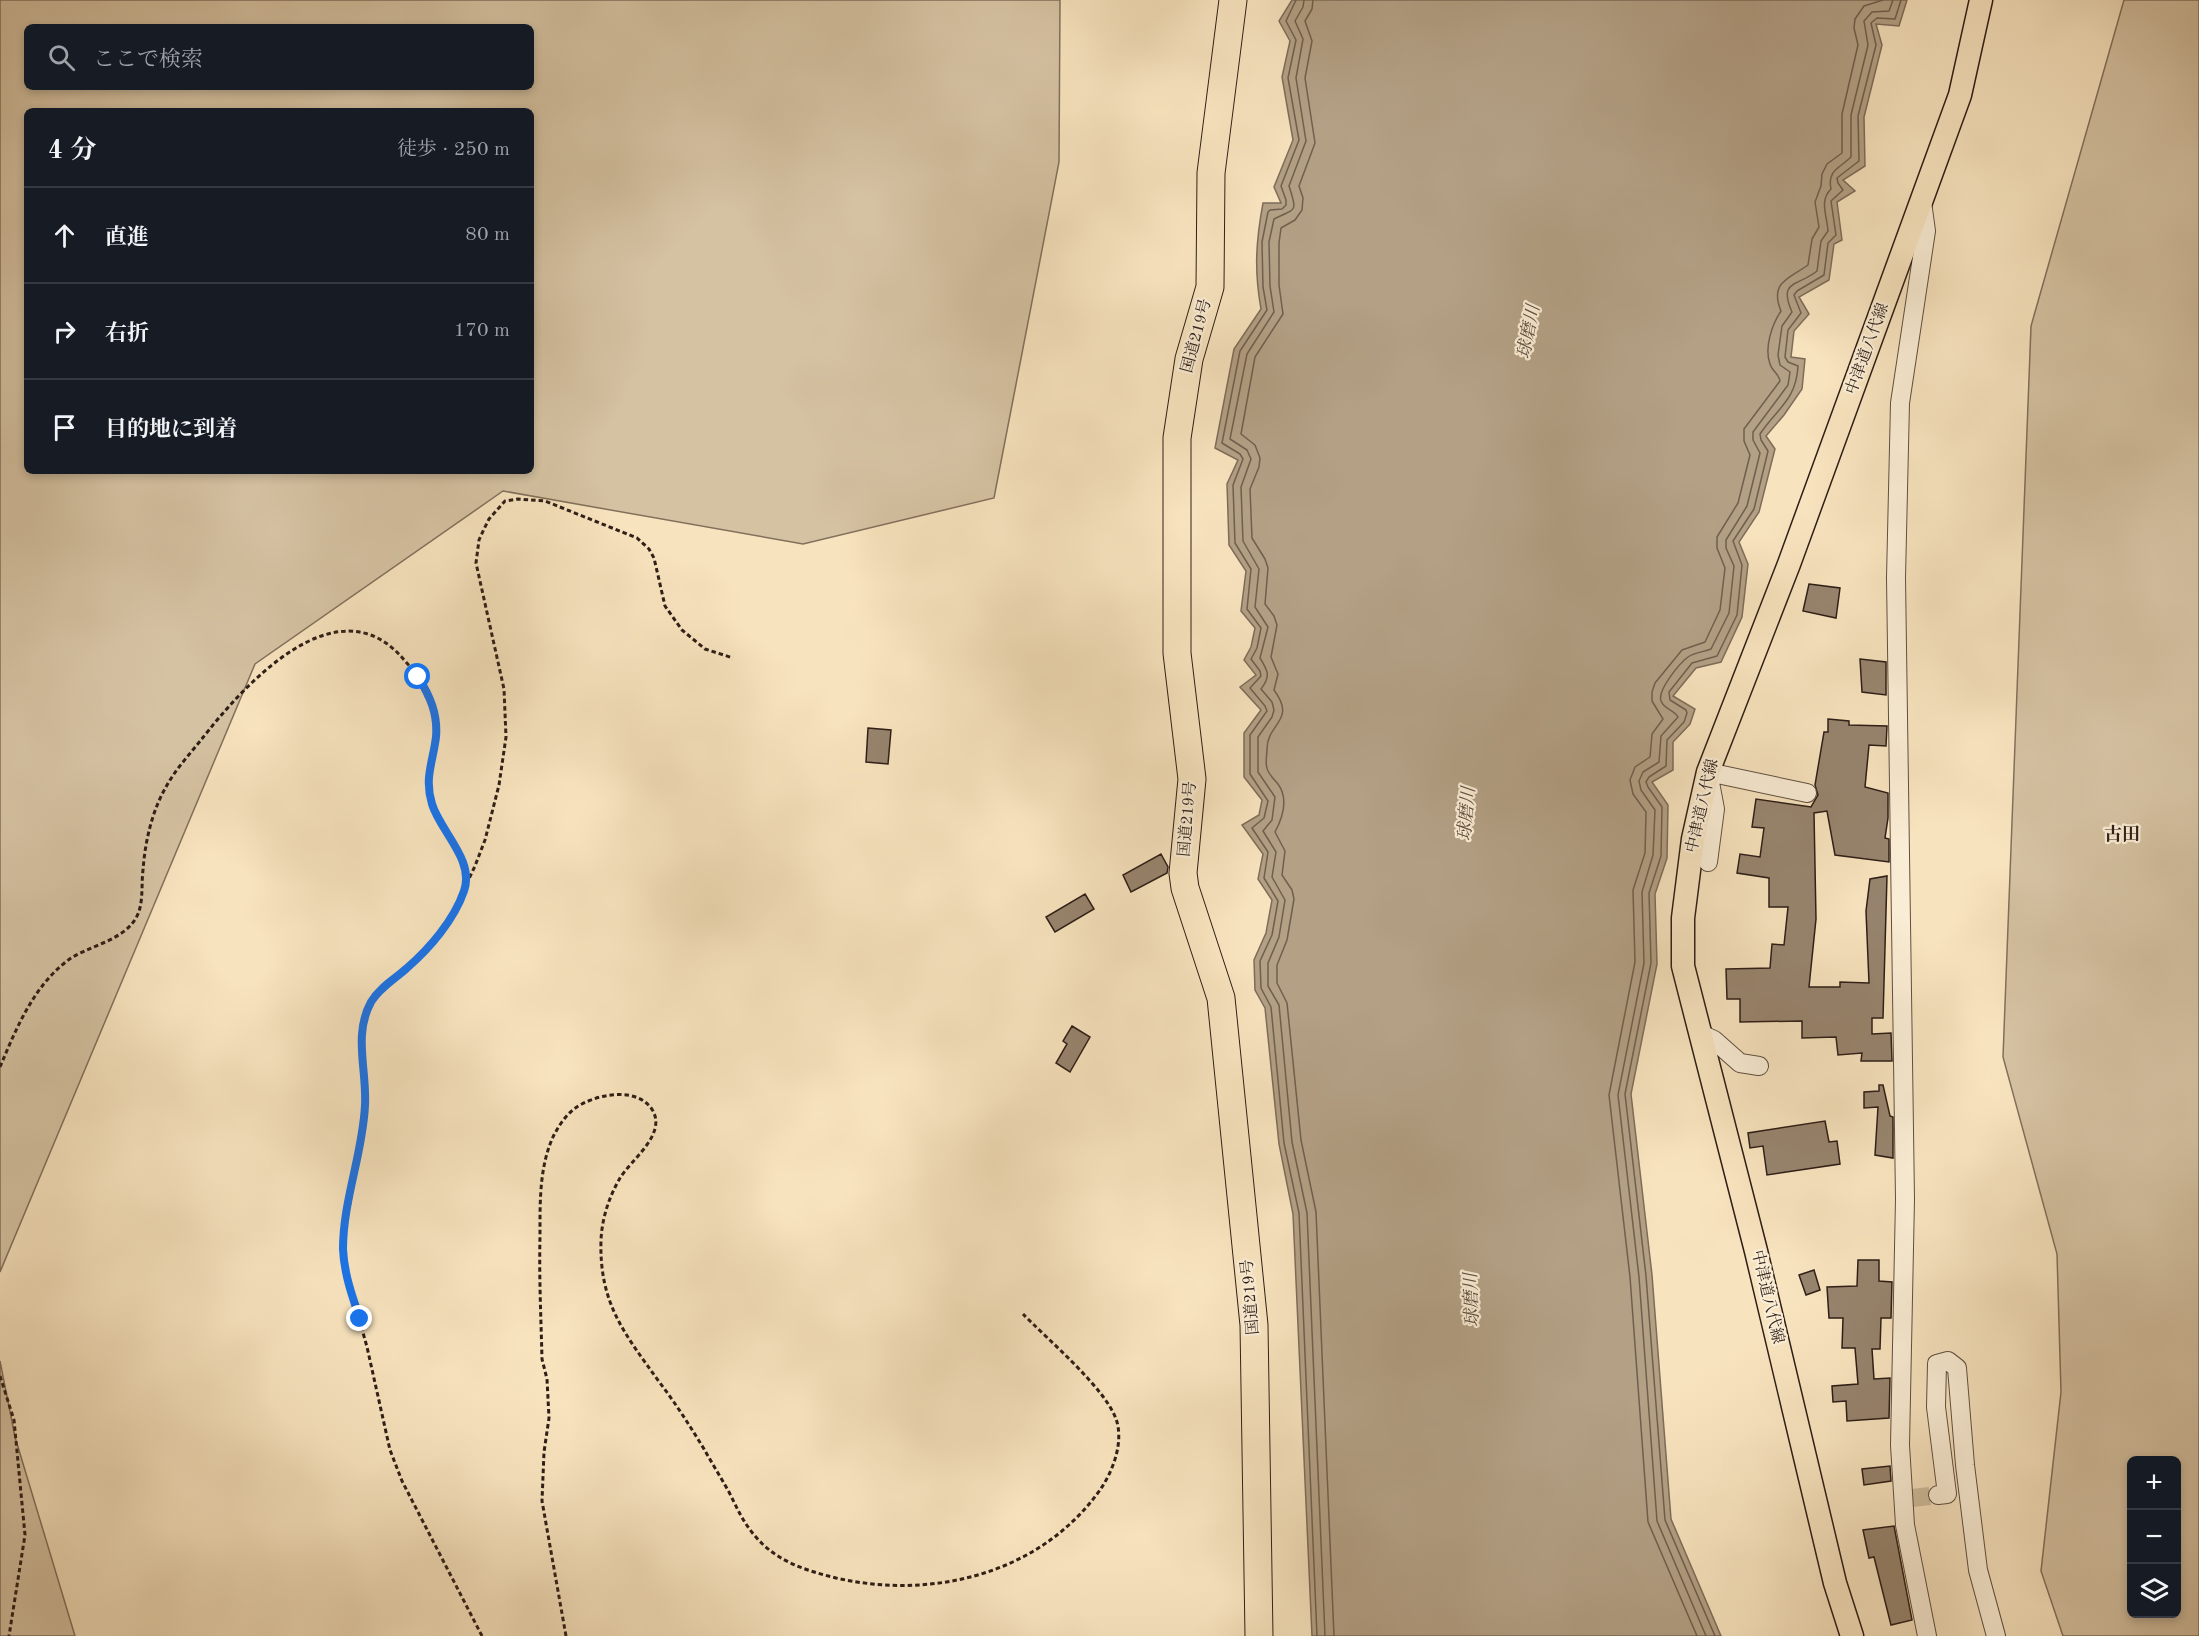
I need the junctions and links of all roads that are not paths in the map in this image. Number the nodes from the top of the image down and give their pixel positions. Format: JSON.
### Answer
{"nodes":[{"id":1,"x":1233,"y":0,"type":"edge"},
{"id":2,"x":1981,"y":0,"type":"edge"},
{"id":3,"x":1922,"y":202,"type":"junction"},
{"id":4,"x":1708,"y":772,"type":"junction"},
{"id":5,"x":1807,"y":793,"type":"dead end"},
{"id":6,"x":1708,"y":862,"type":"dead end"},
{"id":7,"x":1701,"y":1034,"type":"junction"},
{"id":8,"x":1759,"y":1066,"type":"dead end"},
{"id":9,"x":1938,"y":1496,"type":"dead end"},
{"id":10,"x":1259,"y":1636,"type":"edge"},
{"id":11,"x":1852,"y":1636,"type":"edge"},
{"id":12,"x":1927,"y":1636,"type":"edge"},
{"id":13,"x":1996,"y":1636,"type":"edge"}],
"edges":[{"from":1,"to":10,"type":"highway","name":"国道219号"},
{"from":2,"to":3,"type":"main road","name":"中津道八代線"},
{"from":3,"to":4,"type":"main road","name":"中津道八代線"},
{"from":3,"to":12,"type":"street"},
{"from":4,"to":5,"type":"street"},
{"from":4,"to":6,"type":"street"},
{"from":4,"to":7,"type":"main road","name":"中津道八代線"},
{"from":7,"to":8,"type":"street"},
{"from":7,"to":11,"type":"main road","name":"中津道八代線"},
{"from":9,"to":13,"type":"street"}]}
